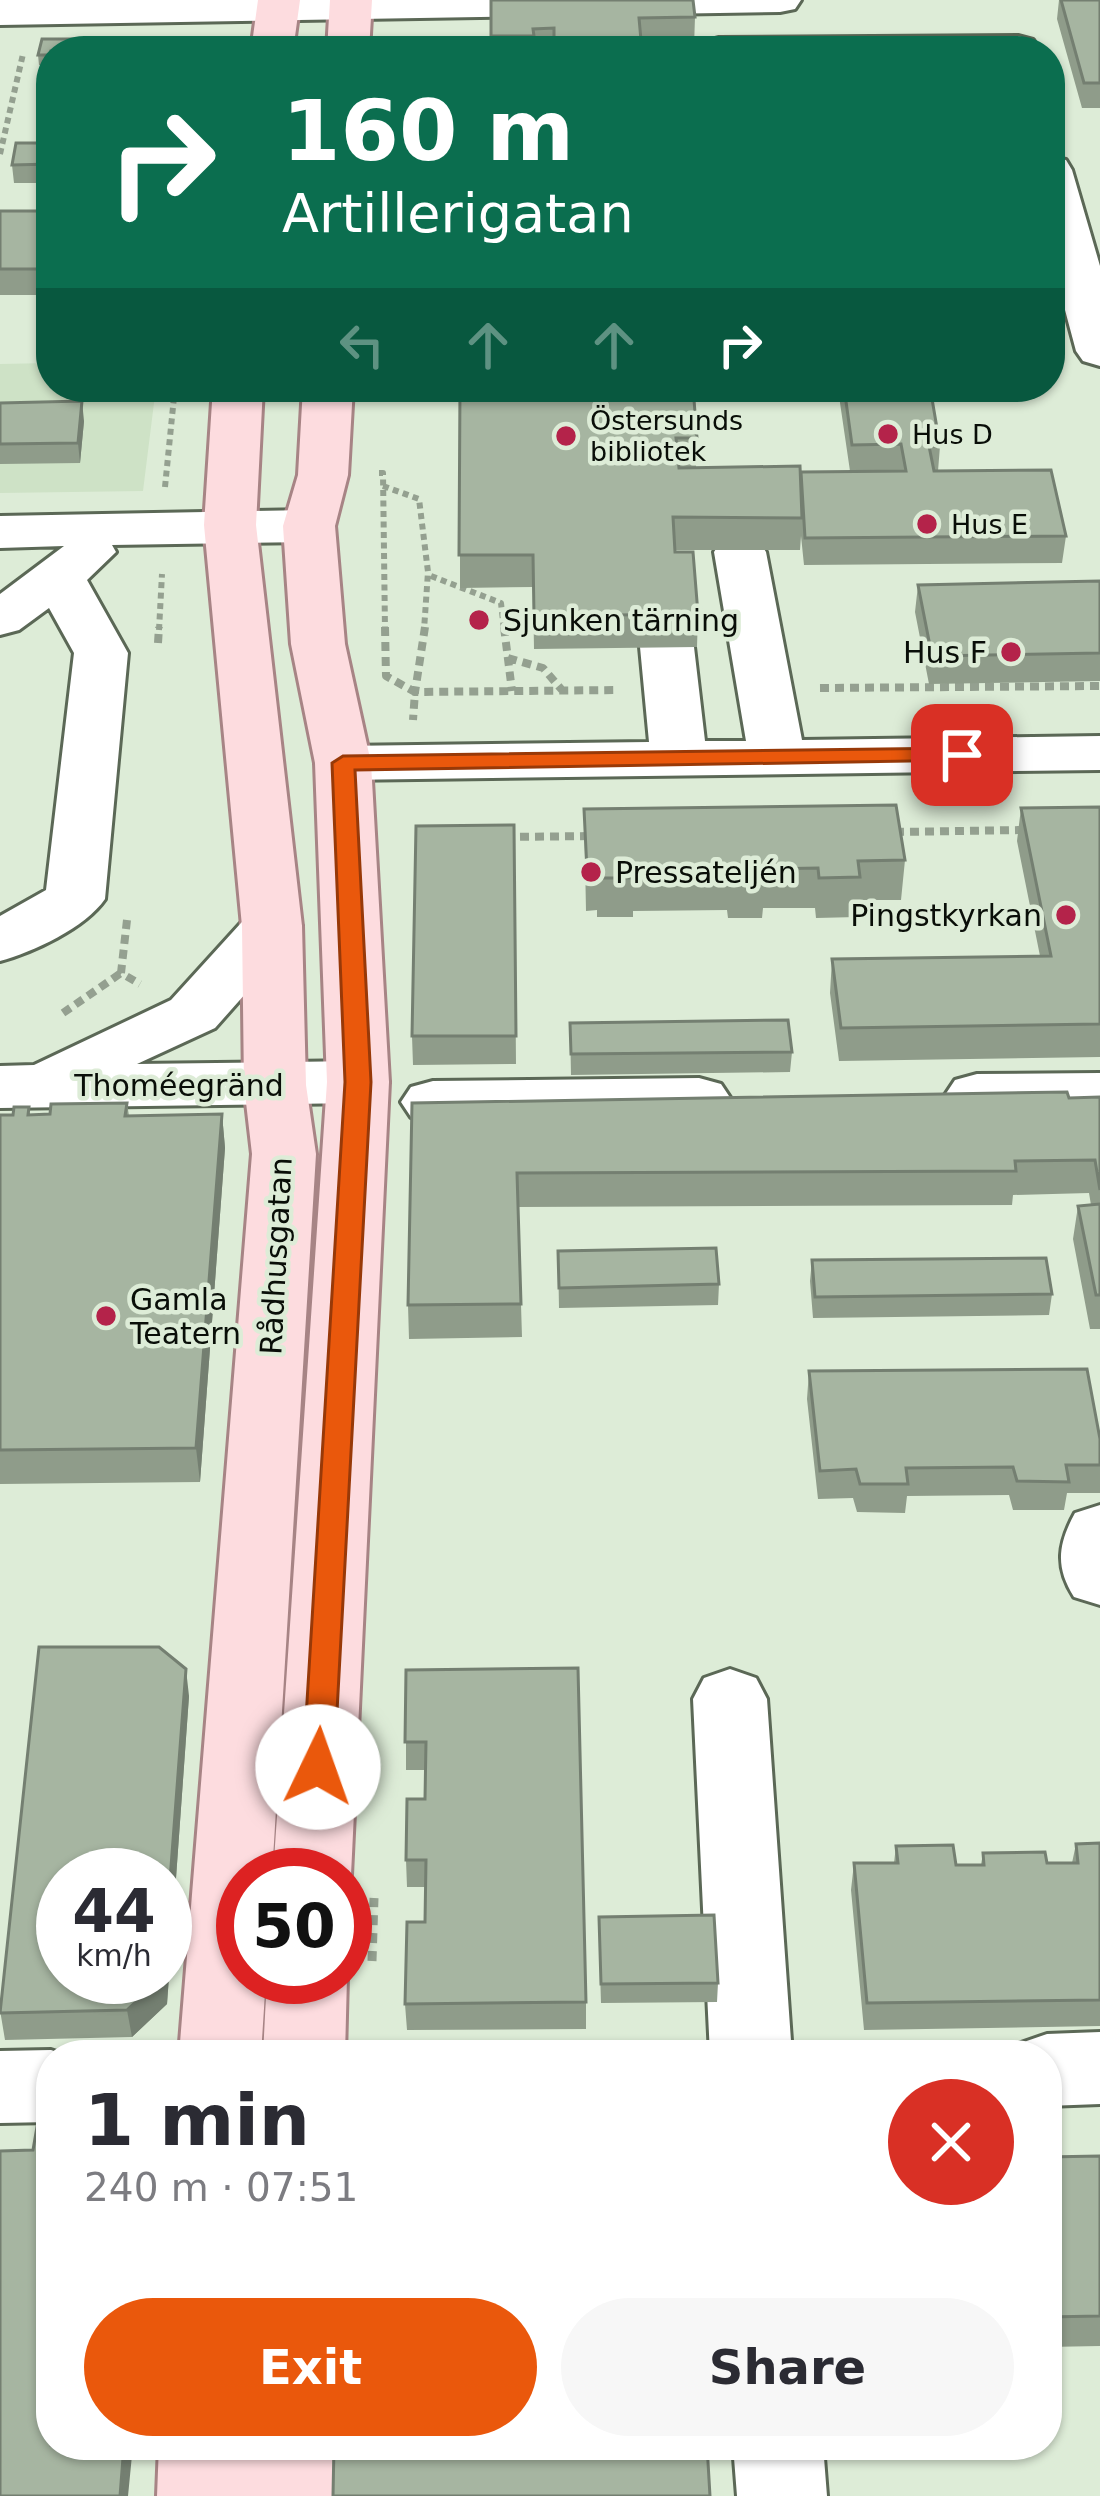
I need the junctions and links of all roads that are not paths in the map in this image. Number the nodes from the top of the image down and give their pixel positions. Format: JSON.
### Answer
{"nodes":[{"id":1,"x":780,"y":0,"type":"edge"},
{"id":2,"x":279,"y":4,"type":"edge"},
{"id":3,"x":351,"y":4,"type":"edge"},
{"id":4,"x":16,"y":12,"type":"edge"},
{"id":5,"x":274,"y":36,"type":"edge"},
{"id":6,"x":349,"y":36,"type":"edge"},
{"id":7,"x":1081,"y":216,"type":"edge"},
{"id":8,"x":1100,"y":351,"type":"edge"},
{"id":9,"x":237,"y":402,"type":"edge"},
{"id":10,"x":327,"y":402,"type":"edge"},
{"id":11,"x":230,"y":525,"type":"junction"},
{"id":12,"x":310,"y":526,"type":"junction"},
{"id":13,"x":143,"y":528,"type":"junction"},
{"id":14,"x":0,"y":532,"type":"edge"},
{"id":15,"x":740,"y":552,"type":"edge"},
{"id":16,"x":58,"y":576,"type":"junction"},
{"id":17,"x":0,"y":619,"type":"edge"},
{"id":18,"x":667,"y":647,"type":"edge"},
{"id":19,"x":1100,"y":753,"type":"edge"},
{"id":20,"x":680,"y":758,"type":"junction"},
{"id":21,"x":777,"y":758,"type":"junction"},
{"id":22,"x":343,"y":763,"type":"junction"},
{"id":23,"x":272,"y":926,"type":"junction"},
{"id":24,"x":0,"y":942,"type":"edge"},
{"id":25,"x":358,"y":1082,"type":"junction"},
{"id":26,"x":275,"y":1085,"type":"junction"},
{"id":27,"x":18,"y":1086,"type":"edge"},
{"id":28,"x":1100,"y":1094,"type":"edge"},
{"id":29,"x":909,"y":1096,"type":"edge"},
{"id":30,"x":766,"y":1098,"type":"edge"},
{"id":31,"x":433,"y":1102,"type":"edge"},
{"id":32,"x":1100,"y":1532,"type":"edge"},
{"id":33,"x":1100,"y":1577,"type":"edge"},
{"id":34,"x":730,"y":1699,"type":"dead end"},
{"id":35,"x":314,"y":1848,"type":"edge"},
{"id":36,"x":307,"y":2004,"type":"edge"},
{"id":37,"x":221,"y":2040,"type":"edge"},
{"id":38,"x":305,"y":2040,"type":"edge"},
{"id":39,"x":750,"y":2040,"type":"edge"},
{"id":40,"x":1100,"y":2068,"type":"edge"},
{"id":41,"x":1062,"y":2069,"type":"edge"},
{"id":42,"x":36,"y":2086,"type":"edge"},
{"id":43,"x":0,"y":2087,"type":"edge"},
{"id":44,"x":203,"y":2460,"type":"edge"},
{"id":45,"x":289,"y":2460,"type":"edge"},
{"id":46,"x":779,"y":2460,"type":"edge"},
{"id":47,"x":202,"y":2496,"type":"edge"},
{"id":48,"x":288,"y":2496,"type":"edge"},
{"id":49,"x":782,"y":2496,"type":"edge"}],
"edges":[{"from":1,"to":3,"type":"street"},
{"from":2,"to":3,"type":"street"},
{"from":2,"to":4,"type":"street"},
{"from":2,"to":5,"type":"main road"},
{"from":3,"to":6,"type":"main road"},
{"from":7,"to":8,"type":"street"},
{"from":9,"to":11,"type":"main road","name":"Rådhusgatan"},
{"from":10,"to":12,"type":"main road"},
{"from":11,"to":12,"type":"street"},
{"from":11,"to":13,"type":"street"},
{"from":11,"to":23,"type":"main road","name":"Rådhusgatan"},
{"from":12,"to":22,"type":"main road"},
{"from":13,"to":14,"type":"street"},
{"from":13,"to":16,"type":"street"},
{"from":15,"to":21,"type":"street"},
{"from":16,"to":17,"type":"street"},
{"from":16,"to":24,"type":"street"},
{"from":18,"to":20,"type":"street"},
{"from":19,"to":21,"type":"street"},
{"from":20,"to":21,"type":"street"},
{"from":20,"to":22,"type":"street"},
{"from":22,"to":25,"type":"main road"},
{"from":23,"to":26,"type":"main road","name":"Rådhusgatan"},
{"from":23,"to":27,"type":"street"},
{"from":25,"to":26,"type":"street","name":"Thoméegränd"},
{"from":25,"to":35,"type":"main road"},
{"from":26,"to":27,"type":"street","name":"Thoméegränd"},
{"from":26,"to":37,"type":"main road","name":"Rådhusgatan"},
{"from":28,"to":29,"type":"street"},
{"from":30,"to":31,"type":"street"},
{"from":32,"to":33,"type":"street"},
{"from":34,"to":39,"type":"street"},
{"from":36,"to":38,"type":"main road"},
{"from":40,"to":41,"type":"street"},
{"from":42,"to":43,"type":"street"},
{"from":44,"to":47,"type":"main road"},
{"from":45,"to":48,"type":"main road"},
{"from":46,"to":49,"type":"street"}]}
